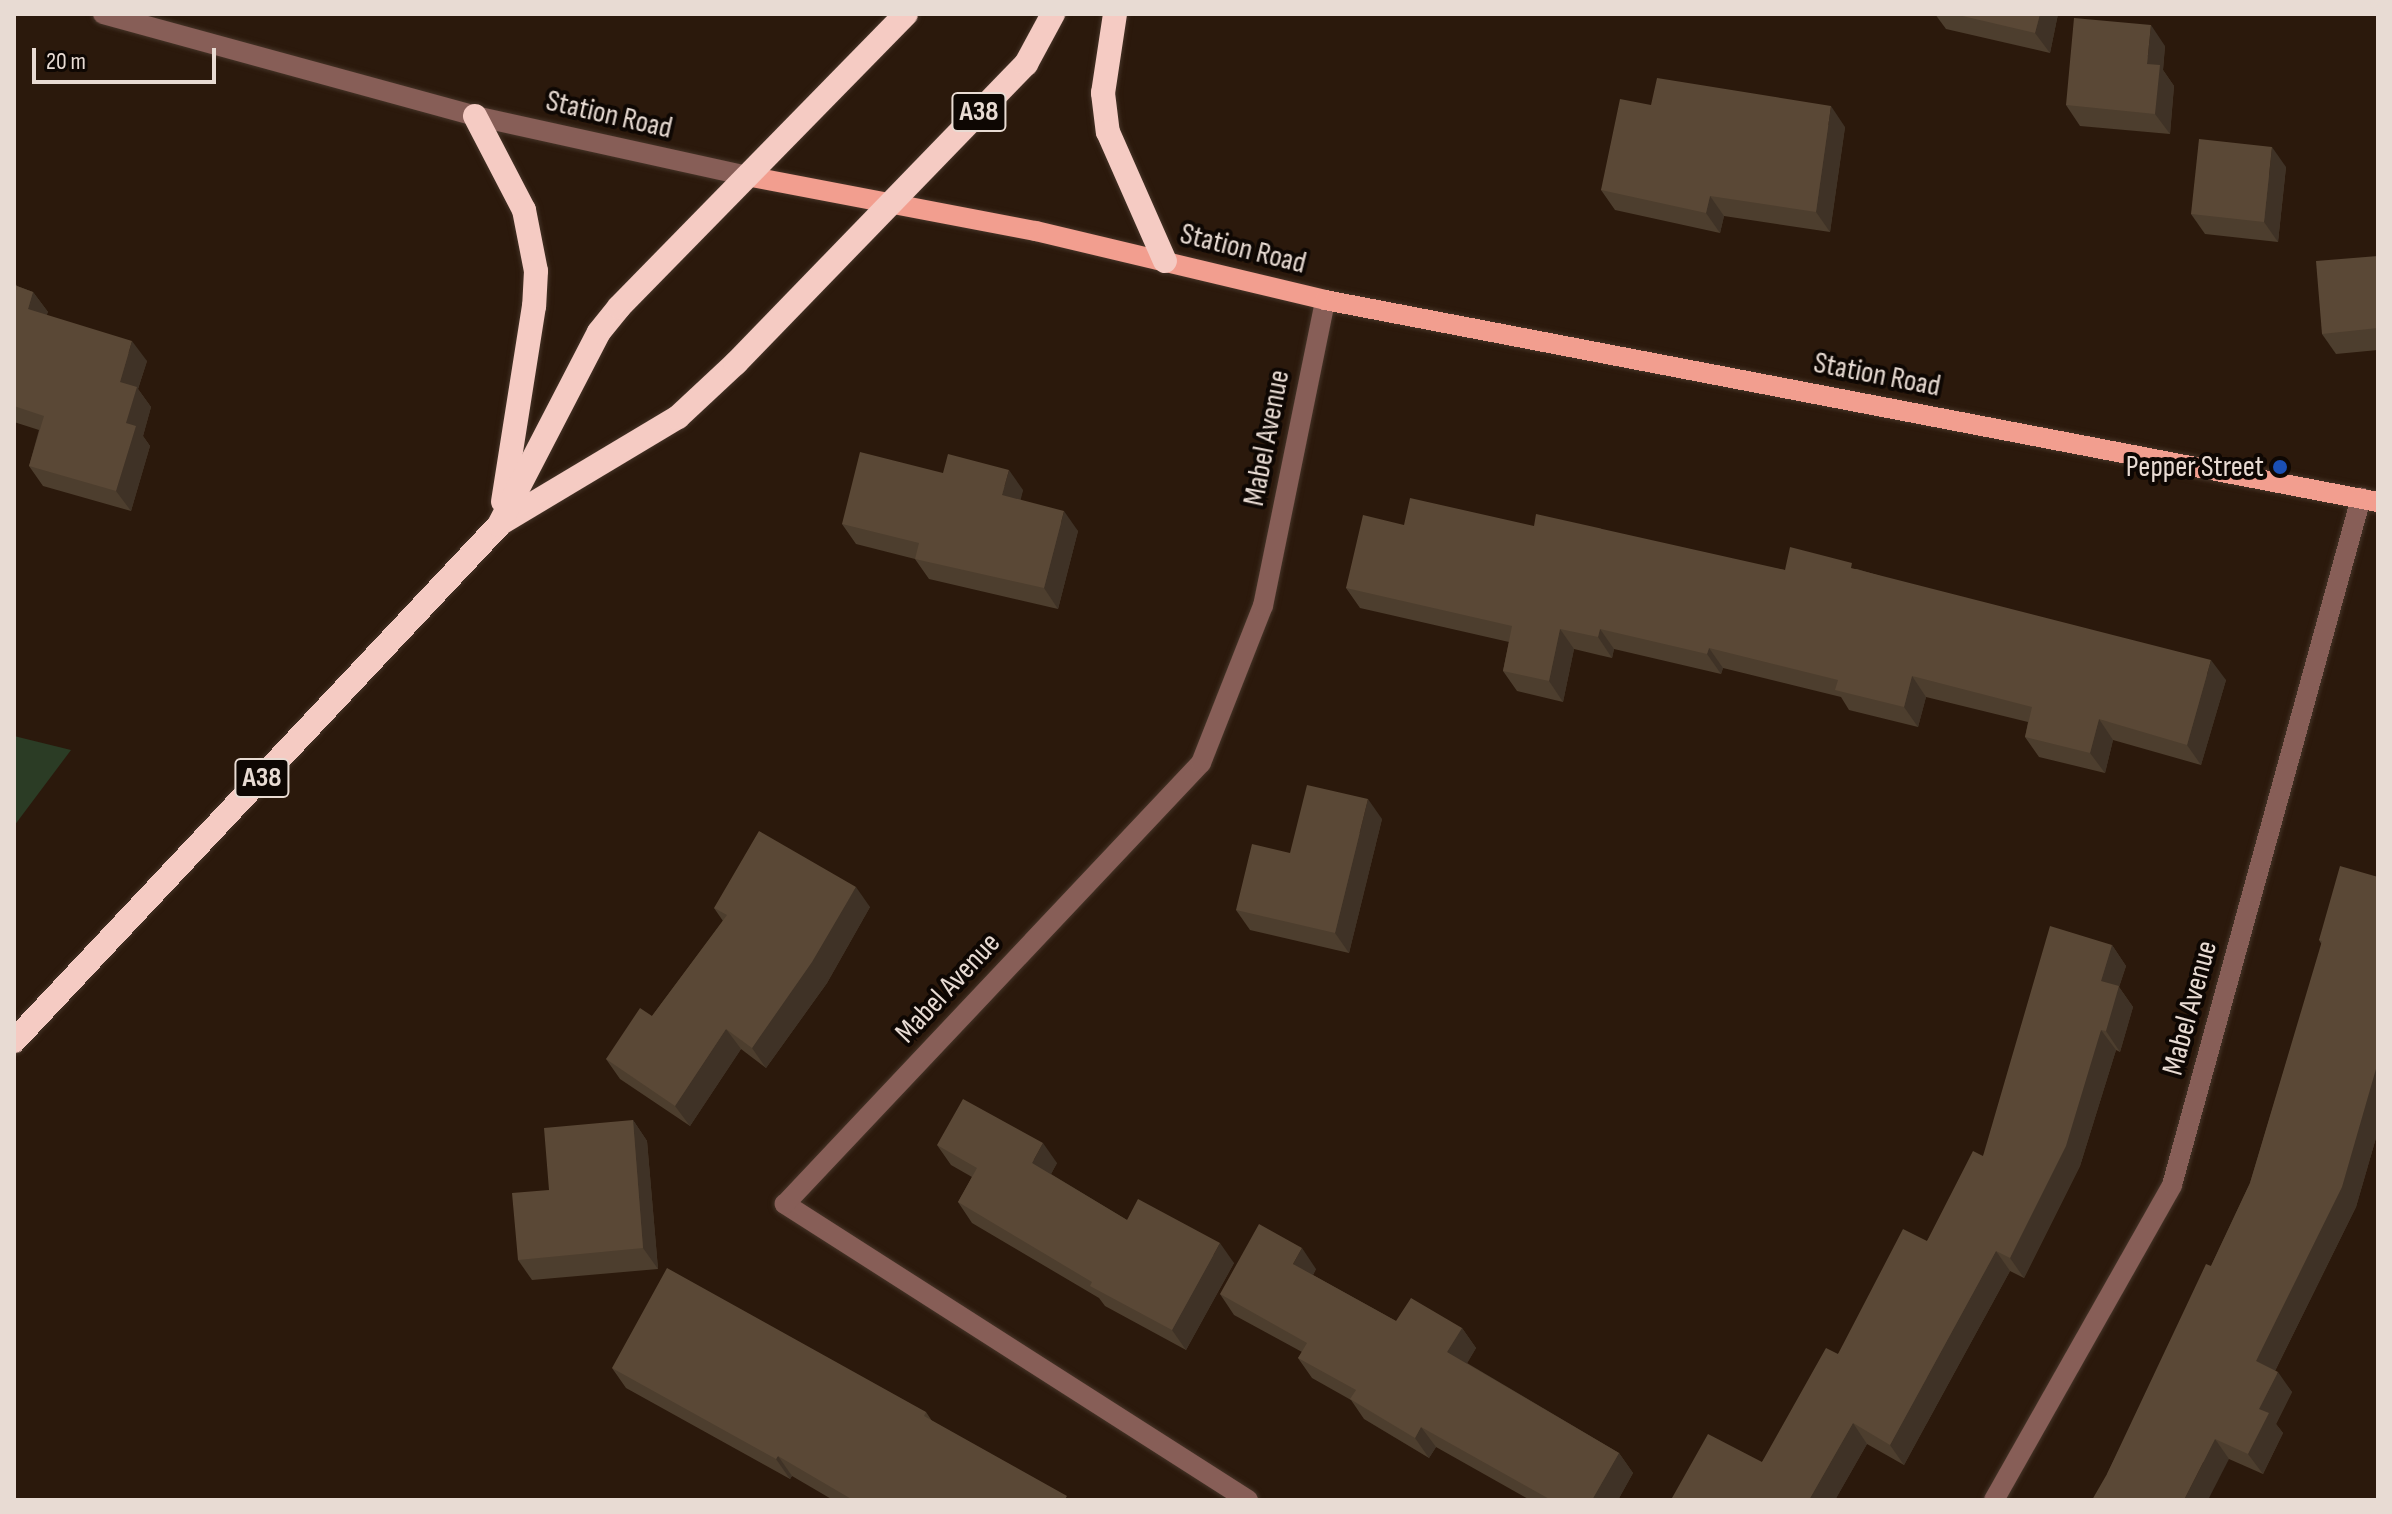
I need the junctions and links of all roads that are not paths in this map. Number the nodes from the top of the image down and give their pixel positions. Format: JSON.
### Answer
{"nodes":[{"id":1,"x":103,"y":14,"type":"edge"},
{"id":2,"x":906,"y":14,"type":"edge"},
{"id":3,"x":1053,"y":14,"type":"edge"},
{"id":4,"x":1115,"y":14,"type":"edge"},
{"id":5,"x":140,"y":20,"type":"edge"},
{"id":6,"x":475,"y":116,"type":"junction"},
{"id":7,"x":747,"y":176,"type":"junction"},
{"id":8,"x":893,"y":202,"type":"junction"},
{"id":9,"x":1165,"y":261,"type":"junction"},
{"id":10,"x":1325,"y":300,"type":"junction"},
{"id":11,"x":2370,"y":500,"type":"edge"},
{"id":12,"x":499,"y":525,"type":"junction"},
{"id":13,"x":14,"y":1041,"type":"edge"},
{"id":14,"x":1248,"y":1500,"type":"edge"},
{"id":15,"x":1994,"y":1500,"type":"edge"}],
"edges":[{"from":1,"to":5,"type":"street","name":"Station Road"},
{"from":2,"to":7,"type":"highway","number":"A38"},
{"from":3,"to":8,"type":"highway","number":"A38"},
{"from":4,"to":9,"type":"highway"},
{"from":5,"to":6,"type":"street","name":"Station Road"},
{"from":6,"to":7,"type":"street","name":"Station Road"},
{"from":6,"to":12,"type":"highway"},
{"from":7,"to":8,"type":"main road","name":"Station Road"},
{"from":7,"to":12,"type":"highway","number":"A38"},
{"from":8,"to":9,"type":"main road","name":"Station Road"},
{"from":8,"to":12,"type":"highway","number":"A38"},
{"from":9,"to":10,"type":"main road","name":"Station Road"},
{"from":10,"to":11,"type":"main road","name":"Station Road"},
{"from":10,"to":14,"type":"street","name":"Mabel Avenue"},
{"from":11,"to":15,"type":"street","name":"Mabel Avenue"},
{"from":12,"to":13,"type":"highway","number":"A38"}]}
